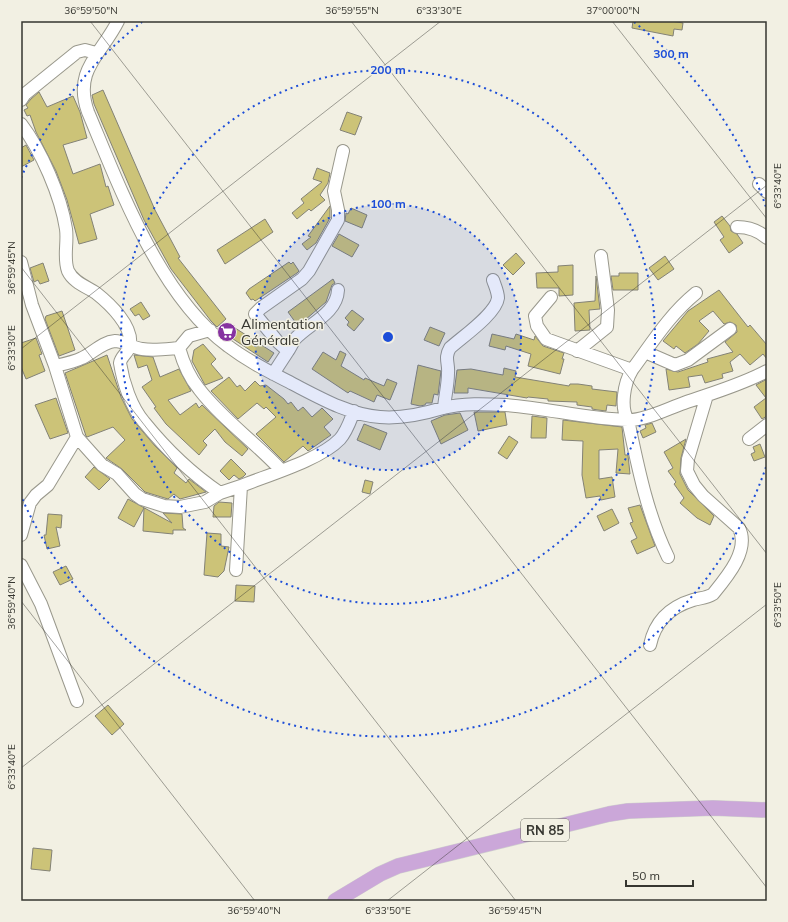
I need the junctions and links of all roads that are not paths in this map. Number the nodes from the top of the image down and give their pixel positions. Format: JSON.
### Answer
{"nodes":[{"id":1,"x":118,"y":21,"type":"edge"},
{"id":2,"x":96,"y":53,"type":"junction"},
{"id":3,"x":21,"y":100,"type":"edge"},
{"id":4,"x":21,"y":124,"type":"edge"},
{"id":5,"x":343,"y":152,"type":"dead end"},
{"id":6,"x":737,"y":227,"type":"dead end"},
{"id":7,"x":767,"y":238,"type":"edge"},
{"id":8,"x":601,"y":256,"type":"dead end"},
{"id":9,"x":21,"y":262,"type":"edge"},
{"id":10,"x":493,"y":280,"type":"dead end"},
{"id":11,"x":338,"y":290,"type":"dead end"},
{"id":12,"x":696,"y":293,"type":"dead end"},
{"id":13,"x":551,"y":297,"type":"dead end"},
{"id":14,"x":26,"y":304,"type":"edge"},
{"id":15,"x":730,"y":328,"type":"dead end"},
{"id":16,"x":210,"y":330,"type":"junction"},
{"id":17,"x":130,"y":346,"type":"junction"},
{"id":18,"x":179,"y":348,"type":"junction"},
{"id":19,"x":288,"y":351,"type":"junction"},
{"id":20,"x":578,"y":351,"type":"junction"},
{"id":21,"x":645,"y":352,"type":"junction"},
{"id":22,"x":55,"y":366,"type":"junction"},
{"id":23,"x":632,"y":370,"type":"junction"},
{"id":24,"x":767,"y":371,"type":"edge"},
{"id":25,"x":273,"y":374,"type":"junction"},
{"id":26,"x":707,"y":395,"type":"junction"},
{"id":27,"x":444,"y":408,"type":"junction"},
{"id":28,"x":354,"y":411,"type":"junction"},
{"id":29,"x":628,"y":420,"type":"junction"},
{"id":30,"x":767,"y":425,"type":"edge"},
{"id":31,"x":77,"y":437,"type":"junction"},
{"id":32,"x":749,"y":439,"type":"dead end"},
{"id":33,"x":281,"y":470,"type":"junction"},
{"id":34,"x":241,"y":486,"type":"junction"},
{"id":35,"x":220,"y":493,"type":"junction"},
{"id":36,"x":21,"y":536,"type":"edge"},
{"id":37,"x":668,"y":557,"type":"dead end"},
{"id":38,"x":21,"y":565,"type":"edge"},
{"id":39,"x":236,"y":570,"type":"dead end"},
{"id":40,"x":650,"y":645,"type":"dead end"},
{"id":41,"x":77,"y":701,"type":"dead end"},
{"id":42,"x":767,"y":810,"type":"edge"},
{"id":43,"x":335,"y":901,"type":"edge"}],
"edges":[{"from":1,"to":2,"type":"street"},
{"from":2,"to":3,"type":"street"},
{"from":2,"to":16,"type":"street"},
{"from":4,"to":17,"type":"street"},
{"from":5,"to":19,"type":"street"},
{"from":6,"to":7,"type":"street"},
{"from":8,"to":20,"type":"street"},
{"from":9,"to":14,"type":"street"},
{"from":10,"to":27,"type":"street"},
{"from":11,"to":19,"type":"street"},
{"from":12,"to":21,"type":"street"},
{"from":13,"to":20,"type":"street"},
{"from":14,"to":22,"type":"street"},
{"from":15,"to":21,"type":"street"},
{"from":16,"to":18,"type":"street"},
{"from":16,"to":25,"type":"street"},
{"from":17,"to":18,"type":"street"},
{"from":17,"to":22,"type":"street"},
{"from":17,"to":35,"type":"street"},
{"from":18,"to":33,"type":"street"},
{"from":19,"to":25,"type":"street"},
{"from":20,"to":23,"type":"street"},
{"from":21,"to":23,"type":"street"},
{"from":22,"to":31,"type":"street"},
{"from":23,"to":29,"type":"street"},
{"from":24,"to":26,"type":"street"},
{"from":25,"to":28,"type":"street"},
{"from":26,"to":29,"type":"street"},
{"from":26,"to":40,"type":"street"},
{"from":27,"to":28,"type":"street"},
{"from":27,"to":29,"type":"street"},
{"from":28,"to":33,"type":"street"},
{"from":29,"to":37,"type":"street"},
{"from":30,"to":32,"type":"street"},
{"from":31,"to":35,"type":"street"},
{"from":31,"to":36,"type":"street"},
{"from":33,"to":34,"type":"street"},
{"from":34,"to":35,"type":"street"},
{"from":34,"to":39,"type":"street"},
{"from":38,"to":41,"type":"street"},
{"from":42,"to":43,"type":"main road","number":"RN 85"}]}
